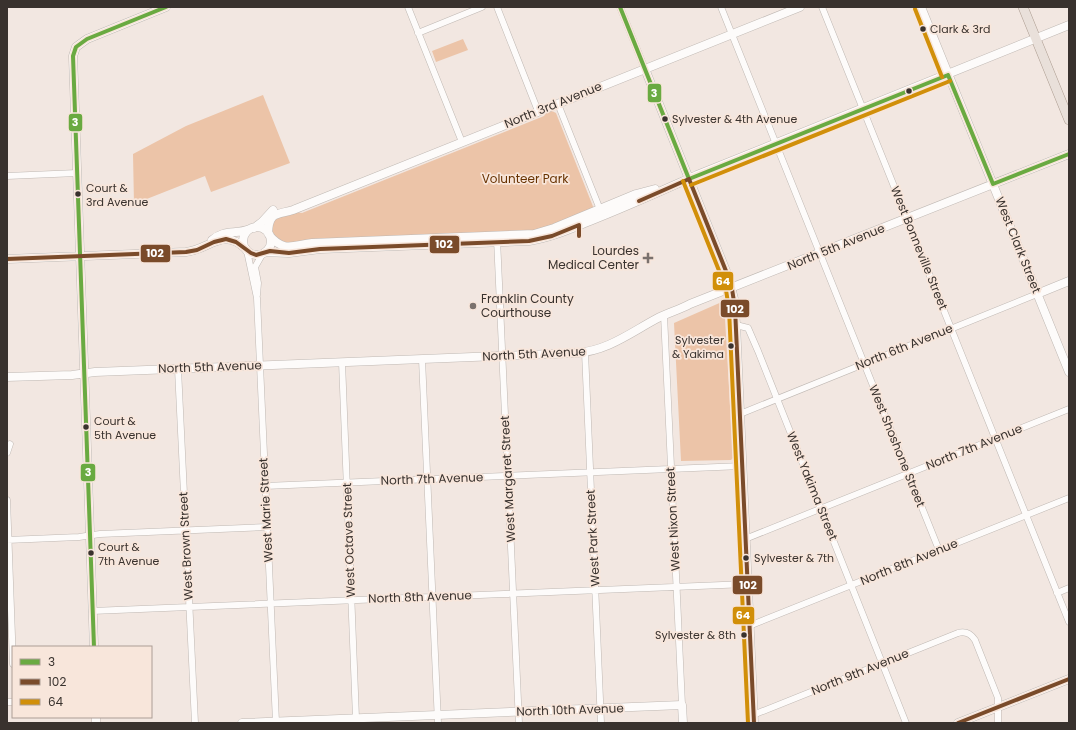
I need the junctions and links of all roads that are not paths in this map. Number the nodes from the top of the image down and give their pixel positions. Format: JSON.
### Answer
{"nodes":[{"id":1,"x":166,"y":7,"type":"edge"},
{"id":2,"x":408,"y":7,"type":"edge"},
{"id":3,"x":482,"y":7,"type":"edge"},
{"id":4,"x":497,"y":7,"type":"edge"},
{"id":5,"x":620,"y":7,"type":"edge"},
{"id":6,"x":721,"y":7,"type":"edge"},
{"id":7,"x":800,"y":7,"type":"edge"},
{"id":8,"x":822,"y":7,"type":"edge"},
{"id":9,"x":921,"y":7,"type":"edge"},
{"id":10,"x":1023,"y":7,"type":"edge"},
{"id":11,"x":1069,"y":25,"type":"edge"},
{"id":12,"x":418,"y":33,"type":"junction"},
{"id":13,"x":732,"y":34,"type":"junction"},
{"id":14,"x":1036,"y":39,"type":"junction"},
{"id":15,"x":645,"y":69,"type":"junction"},
{"id":16,"x":948,"y":74,"type":"junction"},
{"id":17,"x":558,"y":104,"type":"junction"},
{"id":18,"x":862,"y":108,"type":"junction"},
{"id":19,"x":538,"y":111,"type":"junction"},
{"id":20,"x":1069,"y":120,"type":"edge"},
{"id":21,"x":462,"y":142,"type":"junction"},
{"id":22,"x":776,"y":144,"type":"junction"},
{"id":23,"x":1069,"y":154,"type":"edge"},
{"id":24,"x":77,"y":173,"type":"junction"},
{"id":25,"x":7,"y":176,"type":"edge"},
{"id":26,"x":689,"y":178,"type":"junction"},
{"id":27,"x":993,"y":184,"type":"junction"},
{"id":28,"x":307,"y":204,"type":"junction"},
{"id":29,"x":601,"y":213,"type":"junction"},
{"id":30,"x":907,"y":218,"type":"junction"},
{"id":31,"x":252,"y":229,"type":"junction"},
{"id":32,"x":269,"y":234,"type":"junction"},
{"id":33,"x":497,"y":239,"type":"junction"},
{"id":34,"x":210,"y":243,"type":"junction"},
{"id":35,"x":247,"y":250,"type":"junction"},
{"id":36,"x":264,"y":253,"type":"junction"},
{"id":37,"x":820,"y":253,"type":"junction"},
{"id":38,"x":79,"y":257,"type":"junction"},
{"id":39,"x":7,"y":259,"type":"edge"},
{"id":40,"x":1069,"y":281,"type":"edge"},
{"id":41,"x":732,"y":289,"type":"junction"},
{"id":42,"x":1037,"y":294,"type":"junction"},
{"id":43,"x":256,"y":298,"type":"junction"},
{"id":44,"x":664,"y":315,"type":"junction"},
{"id":45,"x":736,"y":325,"type":"junction"},
{"id":46,"x":951,"y":329,"type":"junction"},
{"id":47,"x":584,"y":352,"type":"junction"},
{"id":48,"x":503,"y":356,"type":"junction"},
{"id":49,"x":422,"y":359,"type":"junction"},
{"id":50,"x":342,"y":362,"type":"junction"},
{"id":51,"x":864,"y":364,"type":"junction"},
{"id":52,"x":260,"y":366,"type":"junction"},
{"id":53,"x":178,"y":369,"type":"junction"},
{"id":54,"x":1069,"y":372,"type":"edge"},
{"id":55,"x":84,"y":373,"type":"junction"},
{"id":56,"x":7,"y":377,"type":"edge"},
{"id":57,"x":778,"y":398,"type":"junction"},
{"id":58,"x":1069,"y":409,"type":"edge"},
{"id":59,"x":740,"y":414,"type":"junction"},
{"id":60,"x":995,"y":438,"type":"junction"},
{"id":61,"x":10,"y":444,"type":"dead end"},
{"id":62,"x":7,"y":453,"type":"edge"},
{"id":63,"x":742,"y":466,"type":"junction"},
{"id":64,"x":671,"y":469,"type":"junction"},
{"id":65,"x":590,"y":472,"type":"junction"},
{"id":66,"x":908,"y":473,"type":"junction"},
{"id":67,"x":508,"y":476,"type":"junction"},
{"id":68,"x":427,"y":479,"type":"junction"},
{"id":69,"x":346,"y":482,"type":"junction"},
{"id":70,"x":265,"y":486,"type":"junction"},
{"id":71,"x":1069,"y":498,"type":"edge"},
{"id":72,"x":7,"y":500,"type":"edge"},
{"id":73,"x":821,"y":508,"type":"junction"},
{"id":74,"x":1026,"y":515,"type":"junction"},
{"id":75,"x":267,"y":527,"type":"junction"},
{"id":76,"x":186,"y":531,"type":"junction"},
{"id":77,"x":90,"y":536,"type":"junction"},
{"id":78,"x":746,"y":539,"type":"junction"},
{"id":79,"x":8,"y":540,"type":"edge"},
{"id":80,"x":939,"y":550,"type":"junction"},
{"id":81,"x":747,"y":584,"type":"junction"},
{"id":82,"x":852,"y":585,"type":"junction"},
{"id":83,"x":676,"y":587,"type":"junction"},
{"id":84,"x":1069,"y":588,"type":"edge"},
{"id":85,"x":595,"y":590,"type":"junction"},
{"id":86,"x":1057,"y":593,"type":"junction"},
{"id":87,"x":513,"y":594,"type":"junction"},
{"id":88,"x":432,"y":597,"type":"junction"},
{"id":89,"x":351,"y":600,"type":"junction"},
{"id":90,"x":270,"y":604,"type":"junction"},
{"id":91,"x":189,"y":607,"type":"junction"},
{"id":92,"x":92,"y":611,"type":"junction"},
{"id":93,"x":1069,"y":622,"type":"edge"},
{"id":94,"x":749,"y":626,"type":"junction"},
{"id":95,"x":12,"y":646,"type":"edge"},
{"id":96,"x":94,"y":646,"type":"edge"},
{"id":97,"x":883,"y":663,"type":"junction"},
{"id":98,"x":1069,"y":679,"type":"edge"},
{"id":99,"x":682,"y":705,"type":"junction"},
{"id":100,"x":998,"y":707,"type":"junction"},
{"id":101,"x":600,"y":708,"type":"junction"},
{"id":102,"x":519,"y":712,"type":"junction"},
{"id":103,"x":356,"y":718,"type":"junction"},
{"id":104,"x":438,"y":719,"type":"edge"},
{"id":105,"x":753,"y":719,"type":"edge"},
{"id":106,"x":276,"y":722,"type":"junction"},
{"id":107,"x":195,"y":723,"type":"edge"},
{"id":108,"x":242,"y":723,"type":"edge"},
{"id":109,"x":519,"y":723,"type":"edge"},
{"id":110,"x":601,"y":723,"type":"edge"},
{"id":111,"x":683,"y":723,"type":"edge"},
{"id":112,"x":906,"y":723,"type":"edge"},
{"id":113,"x":958,"y":723,"type":"edge"},
{"id":114,"x":998,"y":723,"type":"edge"}],
"edges":[{"from":1,"to":24,"type":"street"},
{"from":2,"to":12,"type":"street"},
{"from":3,"to":12,"type":"street"},
{"from":4,"to":19,"type":"street"},
{"from":5,"to":15,"type":"street"},
{"from":6,"to":13,"type":"street","name":"West Shoshone Street"},
{"from":7,"to":13,"type":"street","name":"North 3rd Avenue"},
{"from":8,"to":18,"type":"street","name":"West Bonneville Street"},
{"from":9,"to":16,"type":"street","name":"West Clark Street"},
{"from":10,"to":14,"type":"main road"},
{"from":11,"to":14,"type":"street"},
{"from":12,"to":21,"type":"street"},
{"from":13,"to":15,"type":"street","name":"North 3rd Avenue"},
{"from":13,"to":22,"type":"street","name":"West Shoshone Street"},
{"from":14,"to":16,"type":"street"},
{"from":14,"to":20,"type":"main road"},
{"from":15,"to":17,"type":"street","name":"North 3rd Avenue"},
{"from":15,"to":26,"type":"street"},
{"from":16,"to":18,"type":"street"},
{"from":16,"to":27,"type":"street","name":"West Clark Street"},
{"from":17,"to":19,"type":"street","name":"North 3rd Avenue"},
{"from":17,"to":29,"type":"street"},
{"from":18,"to":22,"type":"street"},
{"from":18,"to":30,"type":"street","name":"West Bonneville Street"},
{"from":19,"to":21,"type":"street","name":"North 3rd Avenue"},
{"from":21,"to":28,"type":"street","name":"North 3rd Avenue"},
{"from":22,"to":26,"type":"street"},
{"from":22,"to":37,"type":"street","name":"West Shoshone Street"},
{"from":23,"to":27,"type":"street","name":"North 5th Avenue"},
{"from":24,"to":25,"type":"street"},
{"from":24,"to":38,"type":"street"},
{"from":26,"to":29,"type":"street"},
{"from":26,"to":41,"type":"street"},
{"from":27,"to":30,"type":"street","name":"North 5th Avenue"},
{"from":27,"to":42,"type":"street","name":"West Clark Street"},
{"from":28,"to":31,"type":"street","name":"North 3rd Avenue"},
{"from":28,"to":32,"type":"street","name":"North 3rd Avenue"},
{"from":29,"to":33,"type":"street"},
{"from":30,"to":37,"type":"street","name":"North 5th Avenue"},
{"from":30,"to":46,"type":"street","name":"West Bonneville Street"},
{"from":31,"to":32,"type":"street"},
{"from":31,"to":34,"type":"street"},
{"from":31,"to":35,"type":"street"},
{"from":32,"to":33,"type":"street"},
{"from":32,"to":36,"type":"street"},
{"from":33,"to":36,"type":"street"},
{"from":33,"to":48,"type":"street","name":"West Margaret Street"},
{"from":34,"to":35,"type":"street"},
{"from":34,"to":38,"type":"street"},
{"from":35,"to":36,"type":"street"},
{"from":35,"to":43,"type":"street","name":"West Marie Street"},
{"from":36,"to":43,"type":"street","name":"West Marie Street"},
{"from":37,"to":41,"type":"street","name":"North 5th Avenue"},
{"from":37,"to":51,"type":"street","name":"West Shoshone Street"},
{"from":38,"to":39,"type":"street"},
{"from":38,"to":55,"type":"street"},
{"from":40,"to":42,"type":"street","name":"North 6th Avenue"},
{"from":41,"to":44,"type":"street","name":"North 5th Avenue"},
{"from":41,"to":45,"type":"street"},
{"from":42,"to":46,"type":"street","name":"North 6th Avenue"},
{"from":42,"to":54,"type":"street","name":"West Clark Street"},
{"from":43,"to":52,"type":"street","name":"West Marie Street"},
{"from":44,"to":47,"type":"street","name":"North 5th Avenue"},
{"from":44,"to":64,"type":"street","name":"West Nixon Street"},
{"from":45,"to":57,"type":"street","name":"West Yakima Street"},
{"from":45,"to":59,"type":"street"},
{"from":46,"to":51,"type":"street","name":"North 6th Avenue"},
{"from":46,"to":60,"type":"street","name":"West Bonneville Street"},
{"from":47,"to":48,"type":"street","name":"North 5th Avenue"},
{"from":47,"to":65,"type":"street","name":"West Park Street"},
{"from":48,"to":49,"type":"street","name":"North 5th Avenue"},
{"from":48,"to":67,"type":"street","name":"West Margaret Street"},
{"from":49,"to":50,"type":"street","name":"North 5th Avenue"},
{"from":49,"to":68,"type":"street"},
{"from":50,"to":52,"type":"street","name":"North 5th Avenue"},
{"from":50,"to":69,"type":"street","name":"West Octave Street"},
{"from":51,"to":57,"type":"street","name":"North 6th Avenue"},
{"from":51,"to":66,"type":"street","name":"West Shoshone Street"},
{"from":52,"to":53,"type":"street","name":"North 5th Avenue"},
{"from":52,"to":70,"type":"street","name":"West Marie Street"},
{"from":53,"to":55,"type":"street","name":"North 5th Avenue"},
{"from":53,"to":76,"type":"street","name":"West Brown Street"},
{"from":55,"to":56,"type":"street","name":"North 5th Avenue"},
{"from":55,"to":77,"type":"street"},
{"from":57,"to":59,"type":"street","name":"North 6th Avenue"},
{"from":57,"to":73,"type":"street","name":"West Yakima Street"},
{"from":58,"to":60,"type":"street","name":"North 7th Avenue"},
{"from":59,"to":63,"type":"street"},
{"from":60,"to":66,"type":"street","name":"North 7th Avenue"},
{"from":60,"to":74,"type":"street","name":"West Bonneville Street"},
{"from":61,"to":62,"type":"street"},
{"from":63,"to":64,"type":"street","name":"North 7th Avenue"},
{"from":63,"to":78,"type":"street"},
{"from":64,"to":65,"type":"street","name":"North 7th Avenue"},
{"from":64,"to":83,"type":"street","name":"West Nixon Street"},
{"from":65,"to":67,"type":"street","name":"North 7th Avenue"},
{"from":65,"to":85,"type":"street","name":"West Park Street"},
{"from":66,"to":73,"type":"street","name":"North 7th Avenue"},
{"from":66,"to":80,"type":"street","name":"West Shoshone Street"},
{"from":67,"to":68,"type":"street","name":"North 7th Avenue"},
{"from":67,"to":87,"type":"street","name":"West Margaret Street"},
{"from":68,"to":69,"type":"street","name":"North 7th Avenue"},
{"from":68,"to":88,"type":"street"},
{"from":69,"to":70,"type":"street","name":"North 7th Avenue"},
{"from":69,"to":89,"type":"street","name":"West Octave Street"},
{"from":70,"to":75,"type":"street","name":"West Marie Street"},
{"from":71,"to":74,"type":"street","name":"North 8th Avenue"},
{"from":72,"to":79,"type":"street"},
{"from":73,"to":78,"type":"street","name":"North 7th Avenue"},
{"from":73,"to":82,"type":"street","name":"West Yakima Street"},
{"from":74,"to":80,"type":"street","name":"North 8th Avenue"},
{"from":74,"to":86,"type":"street","name":"West Bonneville Street"},
{"from":75,"to":76,"type":"street"},
{"from":75,"to":90,"type":"street","name":"West Marie Street"},
{"from":76,"to":77,"type":"street"},
{"from":76,"to":91,"type":"street","name":"West Brown Street"},
{"from":77,"to":79,"type":"street"},
{"from":77,"to":92,"type":"street"},
{"from":78,"to":81,"type":"street"},
{"from":79,"to":95,"type":"street"},
{"from":80,"to":82,"type":"street","name":"North 8th Avenue"},
{"from":81,"to":83,"type":"street","name":"North 8th Avenue"},
{"from":81,"to":94,"type":"street"},
{"from":82,"to":94,"type":"street","name":"North 8th Avenue"},
{"from":82,"to":97,"type":"street","name":"West Yakima Street"},
{"from":83,"to":85,"type":"street","name":"North 8th Avenue"},
{"from":83,"to":99,"type":"street","name":"West Nixon Street"},
{"from":84,"to":86,"type":"street"},
{"from":85,"to":87,"type":"street","name":"North 8th Avenue"},
{"from":85,"to":101,"type":"street","name":"West Park Street"},
{"from":86,"to":93,"type":"street","name":"West Bonneville Street"},
{"from":87,"to":88,"type":"street","name":"North 8th Avenue"},
{"from":87,"to":102,"type":"street","name":"West Margaret Street"},
{"from":88,"to":89,"type":"street","name":"North 8th Avenue"},
{"from":88,"to":104,"type":"street"},
{"from":89,"to":90,"type":"street","name":"North 8th Avenue"},
{"from":89,"to":103,"type":"street","name":"West Octave Street"},
{"from":90,"to":91,"type":"street","name":"North 8th Avenue"},
{"from":90,"to":106,"type":"street","name":"West Marie Street"},
{"from":91,"to":92,"type":"street","name":"North 8th Avenue"},
{"from":91,"to":107,"type":"street","name":"West Brown Street"},
{"from":92,"to":96,"type":"street"},
{"from":94,"to":105,"type":"street"},
{"from":97,"to":100,"type":"street","name":"North 9th Avenue"},
{"from":97,"to":105,"type":"street","name":"North 9th Avenue"},
{"from":97,"to":112,"type":"street","name":"West Yakima Street"},
{"from":98,"to":100,"type":"street"},
{"from":99,"to":101,"type":"street","name":"North 10th Avenue"},
{"from":99,"to":111,"type":"street","name":"West Nixon Street"},
{"from":100,"to":113,"type":"street"},
{"from":100,"to":114,"type":"street"},
{"from":101,"to":102,"type":"street","name":"North 10th Avenue"},
{"from":101,"to":110,"type":"street","name":"West Park Street"},
{"from":102,"to":104,"type":"street","name":"North 10th Avenue"},
{"from":102,"to":109,"type":"street","name":"West Margaret Street"},
{"from":103,"to":104,"type":"street","name":"North 10th Avenue"},
{"from":103,"to":106,"type":"street","name":"North 10th Avenue"},
{"from":106,"to":108,"type":"street","name":"North 10th Avenue"}]}
